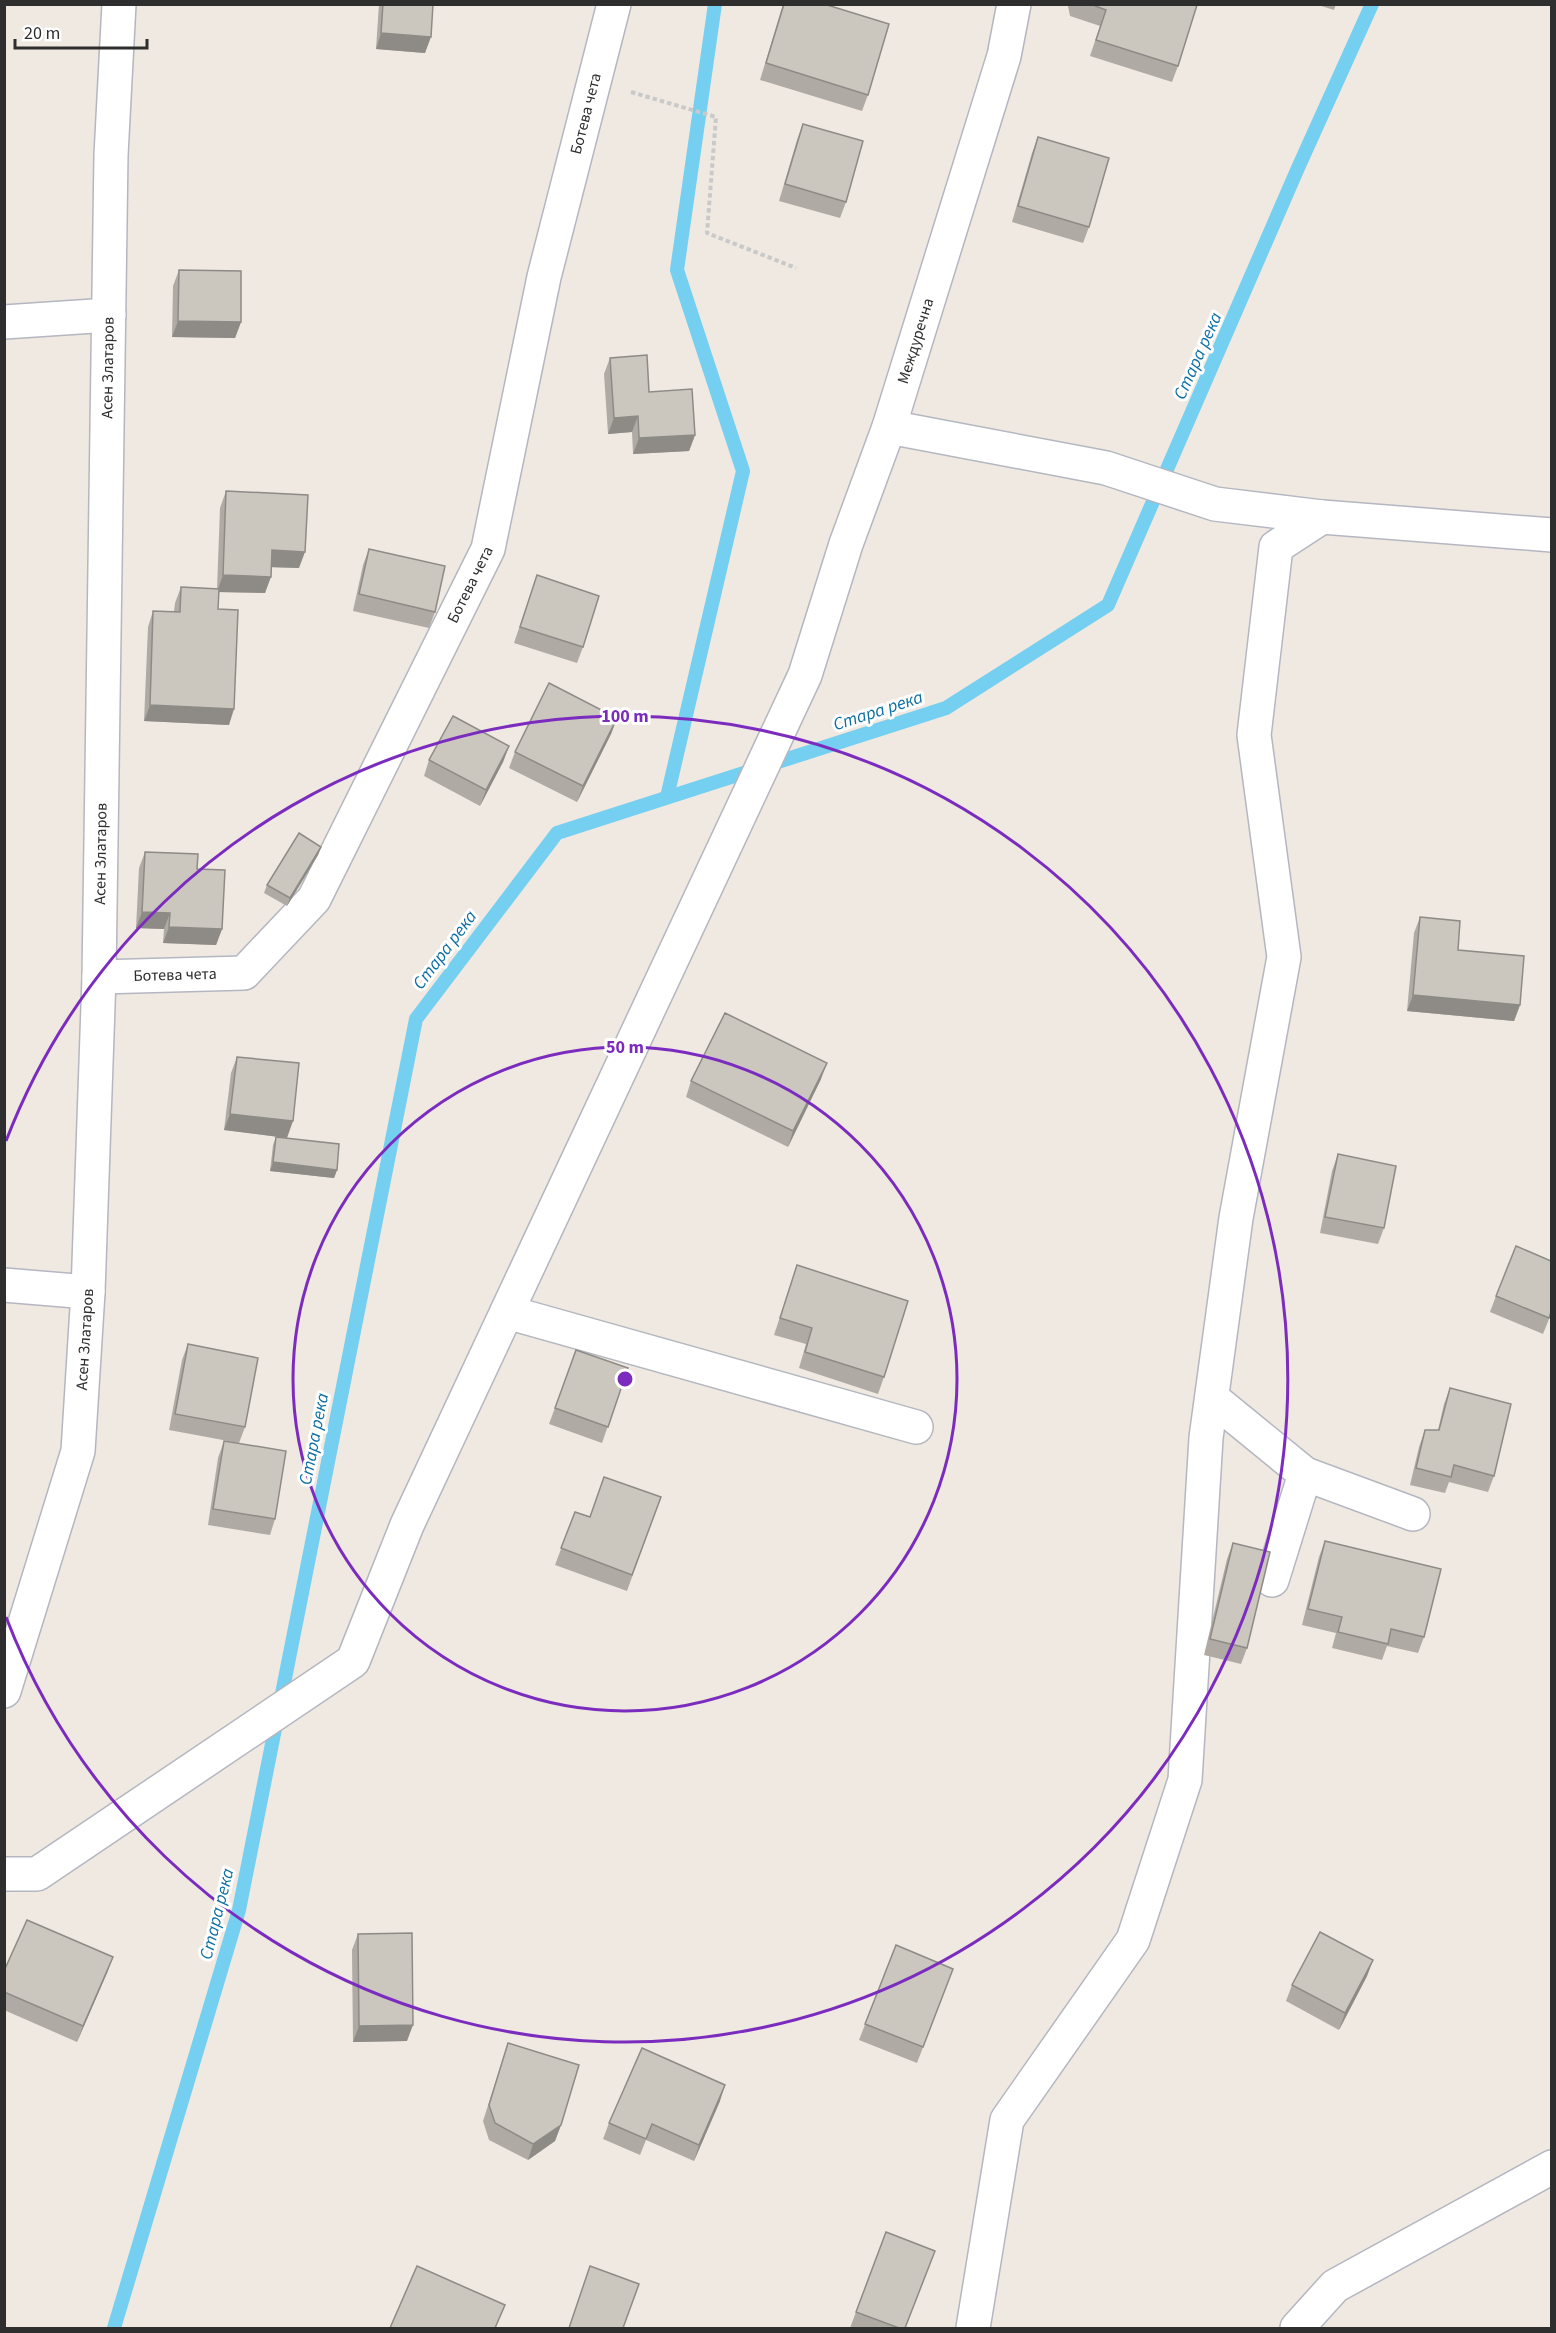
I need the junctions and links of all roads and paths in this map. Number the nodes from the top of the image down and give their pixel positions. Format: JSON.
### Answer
{"nodes":[{"id":1,"x":119,"y":4,"type":"edge"},
{"id":2,"x":614,"y":4,"type":"edge"},
{"id":3,"x":1014,"y":4,"type":"edge"},
{"id":4,"x":671,"y":104,"type":"dead end"},
{"id":5,"x":796,"y":268,"type":"dead end"},
{"id":6,"x":109,"y":315,"type":"junction"},
{"id":7,"x":4,"y":322,"type":"edge"},
{"id":8,"x":890,"y":427,"type":"junction"},
{"id":9,"x":1322,"y":516,"type":"junction"},
{"id":10,"x":1551,"y":535,"type":"edge"},
{"id":11,"x":99,"y":977,"type":"junction"},
{"id":12,"x":4,"y":1285,"type":"edge"},
{"id":13,"x":88,"y":1292,"type":"junction"},
{"id":14,"x":507,"y":1312,"type":"junction"},
{"id":15,"x":1212,"y":1398,"type":"junction"},
{"id":16,"x":916,"y":1427,"type":"dead end"},
{"id":17,"x":1305,"y":1474,"type":"junction"},
{"id":18,"x":1413,"y":1514,"type":"dead end"},
{"id":19,"x":1272,"y":1581,"type":"dead end"},
{"id":20,"x":4,"y":1691,"type":"edge"},
{"id":21,"x":4,"y":1874,"type":"edge"},
{"id":22,"x":1551,"y":2167,"type":"edge"},
{"id":23,"x":973,"y":2328,"type":"edge"},
{"id":24,"x":1297,"y":2328,"type":"edge"}],
"edges":[{"from":1,"to":6,"type":"street","name":"Асен Златаров"},
{"from":2,"to":11,"type":"street","name":"Ботева чета"},
{"from":3,"to":8,"type":"street","name":"Междуречна"},
{"from":4,"to":5,"type":"path"},
{"from":6,"to":7,"type":"street"},
{"from":6,"to":11,"type":"street","name":"Асен Златаров"},
{"from":8,"to":9,"type":"street"},
{"from":8,"to":14,"type":"street","name":"Междуречна"},
{"from":9,"to":10,"type":"street"},
{"from":9,"to":15,"type":"street"},
{"from":11,"to":13,"type":"street","name":"Асен Златаров"},
{"from":12,"to":13,"type":"street"},
{"from":13,"to":20,"type":"street","name":"Асен Златаров"},
{"from":14,"to":16,"type":"street"},
{"from":14,"to":21,"type":"street","name":"Междуречна"},
{"from":15,"to":17,"type":"street"},
{"from":15,"to":23,"type":"street"},
{"from":17,"to":18,"type":"street"},
{"from":17,"to":19,"type":"street"},
{"from":22,"to":24,"type":"street"}]}
